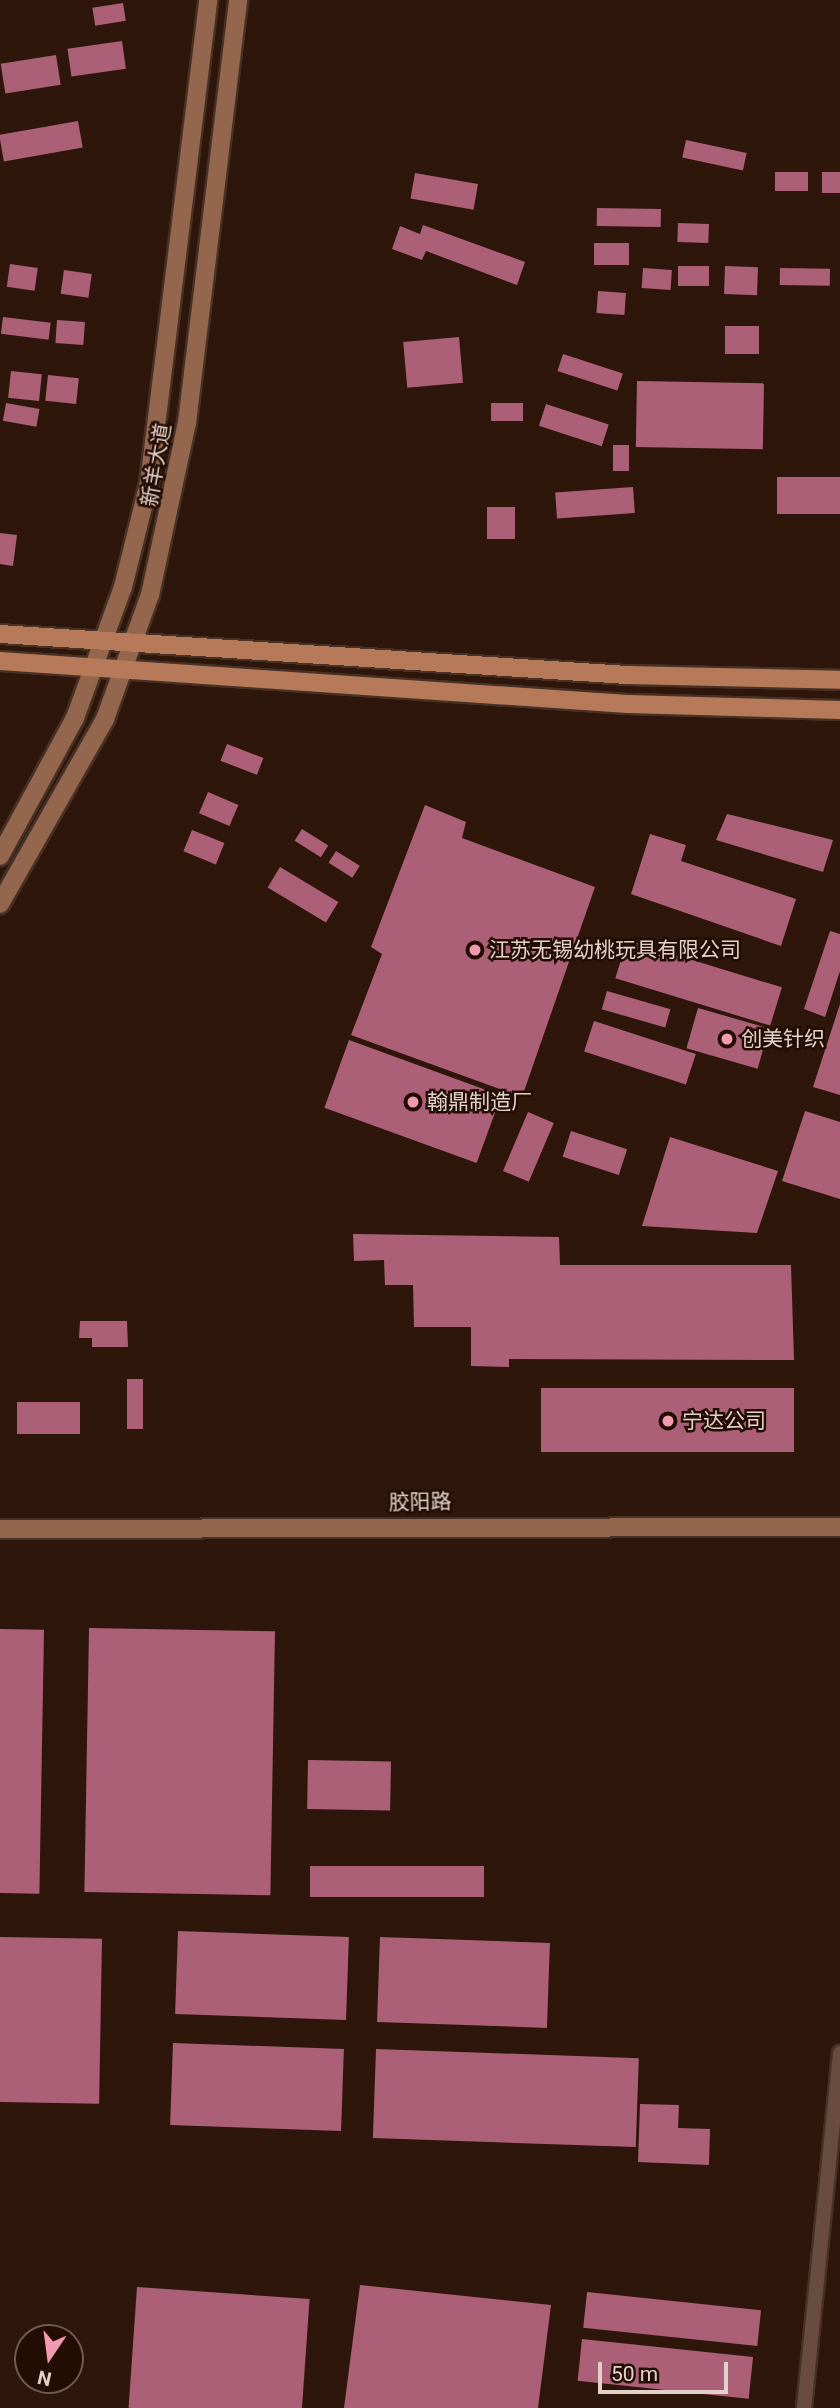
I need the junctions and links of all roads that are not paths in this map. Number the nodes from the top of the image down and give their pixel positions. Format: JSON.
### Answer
{"nodes":[{"id":1,"x":208,"y":0,"type":"edge"},
{"id":2,"x":239,"y":0,"type":"edge"},
{"id":3,"x":0,"y":634,"type":"edge"},
{"id":4,"x":103,"y":641,"type":"junction"},
{"id":5,"x":134,"y":643,"type":"junction"},
{"id":6,"x":0,"y":661,"type":"edge"},
{"id":7,"x":94,"y":667,"type":"junction"},
{"id":8,"x":124,"y":670,"type":"junction"},
{"id":9,"x":840,"y":680,"type":"edge"},
{"id":10,"x":840,"y":710,"type":"edge"},
{"id":11,"x":0,"y":856,"type":"edge"},
{"id":12,"x":0,"y":904,"type":"edge"},
{"id":13,"x":840,"y":1527,"type":"edge"},
{"id":14,"x":0,"y":1529,"type":"edge"},
{"id":15,"x":840,"y":2053,"type":"edge"},
{"id":16,"x":804,"y":2408,"type":"edge"}],
"edges":[{"from":1,"to":4,"type":"main road","name":"新羊大道"},
{"from":2,"to":5,"type":"main road","name":"新羊大道"},
{"from":3,"to":4,"type":"main road"},
{"from":4,"to":5,"type":"main road"},
{"from":4,"to":7,"type":"main road","name":"新羊大道"},
{"from":5,"to":8,"type":"main road","name":"新羊大道"},
{"from":5,"to":9,"type":"main road"},
{"from":6,"to":7,"type":"main road"},
{"from":7,"to":8,"type":"main road"},
{"from":7,"to":11,"type":"main road","name":"新羊大道"},
{"from":8,"to":10,"type":"main road"},
{"from":8,"to":12,"type":"main road","name":"新羊大道"},
{"from":13,"to":14,"type":"main road","name":"胶阳路"},
{"from":15,"to":16,"type":"street"}]}
